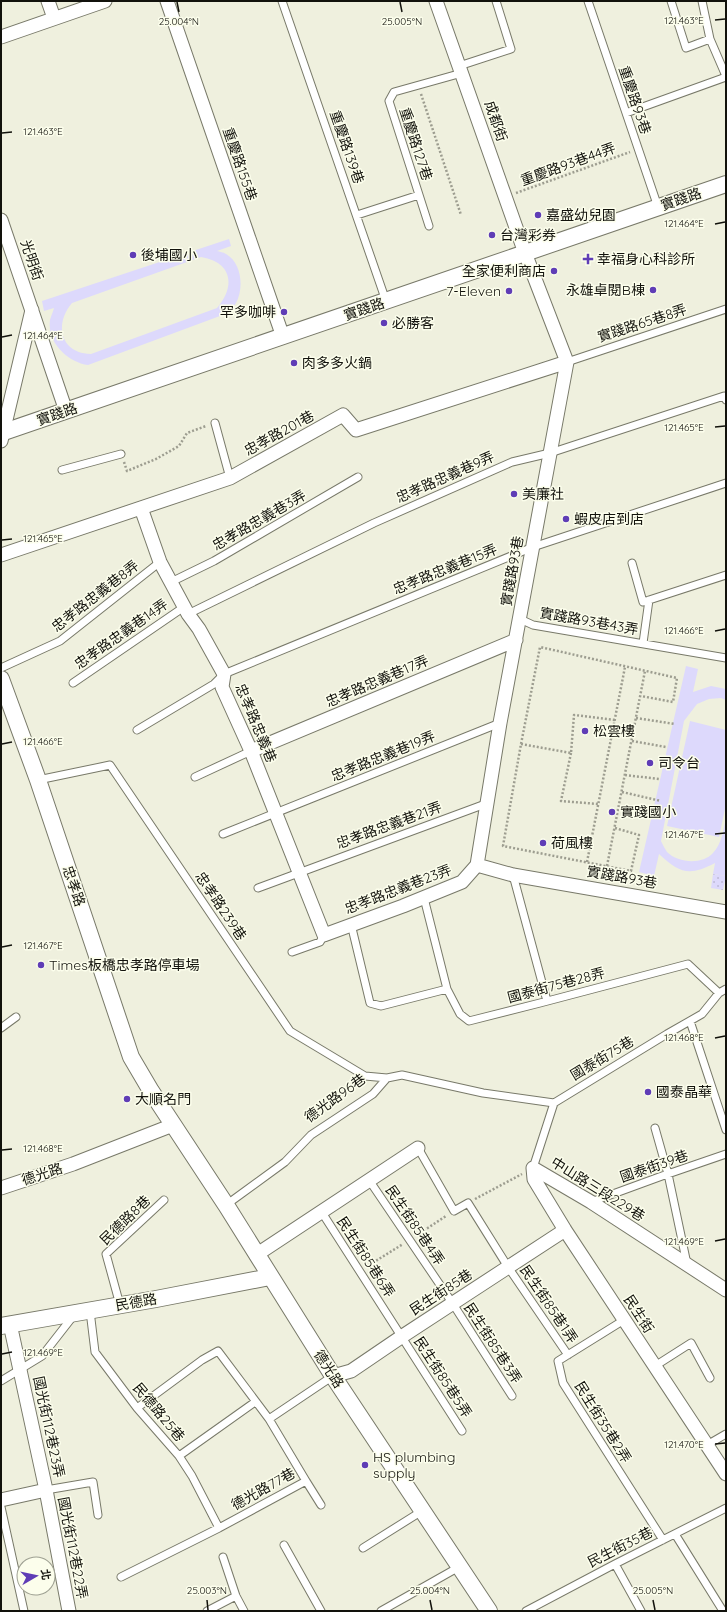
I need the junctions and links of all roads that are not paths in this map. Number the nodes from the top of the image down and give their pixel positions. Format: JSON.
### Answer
{"nodes":[{"id":1,"x":48,"y":1,"type":"edge"},
{"id":2,"x":105,"y":1,"type":"edge"},
{"id":3,"x":167,"y":1,"type":"edge"},
{"id":4,"x":282,"y":1,"type":"edge"},
{"id":5,"x":436,"y":1,"type":"edge"},
{"id":6,"x":496,"y":1,"type":"edge"},
{"id":7,"x":588,"y":1,"type":"edge"},
{"id":8,"x":672,"y":1,"type":"edge"},
{"id":9,"x":702,"y":1,"type":"edge"},
{"id":10,"x":54,"y":18,"type":"junction"},
{"id":11,"x":1,"y":36,"type":"edge"},
{"id":12,"x":710,"y":39,"type":"junction"},
{"id":13,"x":460,"y":69,"type":"junction"},
{"id":14,"x":726,"y":76,"type":"edge"},
{"id":15,"x":626,"y":112,"type":"junction"},
{"id":16,"x":726,"y":184,"type":"edge"},
{"id":17,"x":419,"y":195,"type":"junction"},
{"id":18,"x":658,"y":207,"type":"junction"},
{"id":19,"x":357,"y":215,"type":"junction"},
{"id":20,"x":1,"y":220,"type":"edge"},
{"id":21,"x":429,"y":226,"type":"dead end"},
{"id":22,"x":525,"y":253,"type":"junction"},
{"id":23,"x":386,"y":301,"type":"junction"},
{"id":24,"x":726,"y":309,"type":"edge"},
{"id":25,"x":32,"y":310,"type":"junction"},
{"id":26,"x":283,"y":336,"type":"junction"},
{"id":27,"x":567,"y":362,"type":"junction"},
{"id":28,"x":725,"y":398,"type":"edge"},
{"id":29,"x":66,"y":411,"type":"junction"},
{"id":30,"x":215,"y":423,"type":"road end"},
{"id":31,"x":2,"y":436,"type":"edge"},
{"id":32,"x":121,"y":454,"type":"road end"},
{"id":33,"x":550,"y":454,"type":"junction"},
{"id":34,"x":62,"y":470,"type":"dead end"},
{"id":35,"x":358,"y":477,"type":"dead end"},
{"id":36,"x":230,"y":478,"type":"junction"},
{"id":37,"x":726,"y":483,"type":"edge"},
{"id":38,"x":141,"y":508,"type":"junction"},
{"id":39,"x":533,"y":547,"type":"junction"},
{"id":40,"x":1,"y":555,"type":"edge"},
{"id":41,"x":160,"y":562,"type":"junction"},
{"id":42,"x":632,"y":563,"type":"dead end"},
{"id":43,"x":726,"y":576,"type":"edge"},
{"id":44,"x":171,"y":582,"type":"junction"},
{"id":45,"x":649,"y":600,"type":"junction"},
{"id":46,"x":186,"y":610,"type":"junction"},
{"id":47,"x":520,"y":619,"type":"junction"},
{"id":48,"x":516,"y":640,"type":"junction"},
{"id":49,"x":643,"y":644,"type":"junction"},
{"id":50,"x":726,"y":658,"type":"edge"},
{"id":51,"x":1,"y":668,"type":"edge"},
{"id":52,"x":224,"y":674,"type":"junction"},
{"id":53,"x":1,"y":679,"type":"edge"},
{"id":54,"x":73,"y":683,"type":"dead end"},
{"id":55,"x":500,"y":723,"type":"junction"},
{"id":56,"x":137,"y":730,"type":"dead end"},
{"id":57,"x":251,"y":752,"type":"junction"},
{"id":58,"x":195,"y":777,"type":"dead end"},
{"id":59,"x":38,"y":780,"type":"junction"},
{"id":60,"x":488,"y":803,"type":"junction"},
{"id":61,"x":276,"y":813,"type":"junction"},
{"id":62,"x":223,"y":834,"type":"dead end"},
{"id":63,"x":477,"y":865,"type":"junction"},
{"id":64,"x":299,"y":872,"type":"junction"},
{"id":65,"x":513,"y":875,"type":"junction"},
{"id":66,"x":258,"y":888,"type":"dead end"},
{"id":67,"x":424,"y":898,"type":"junction"},
{"id":68,"x":726,"y":912,"type":"edge"},
{"id":69,"x":351,"y":924,"type":"junction"},
{"id":70,"x":324,"y":935,"type":"junction"},
{"id":71,"x":292,"y":952,"type":"dead end"},
{"id":72,"x":447,"y":989,"type":"junction"},
{"id":73,"x":726,"y":989,"type":"edge"},
{"id":74,"x":719,"y":992,"type":"junction"},
{"id":75,"x":547,"y":1001,"type":"junction"},
{"id":76,"x":16,"y":1017,"type":"dead end"},
{"id":77,"x":690,"y":1020,"type":"junction"},
{"id":78,"x":1,"y":1028,"type":"edge"},
{"id":79,"x":387,"y":1078,"type":"junction"},
{"id":80,"x":150,"y":1091,"type":"joint"},
{"id":81,"x":554,"y":1103,"type":"junction"},
{"id":82,"x":173,"y":1125,"type":"junction"},
{"id":83,"x":655,"y":1128,"type":"dead end"},
{"id":84,"x":726,"y":1130,"type":"edge"},
{"id":85,"x":418,"y":1148,"type":"joint"},
{"id":86,"x":726,"y":1154,"type":"edge"},
{"id":87,"x":533,"y":1168,"type":"junction"},
{"id":88,"x":668,"y":1174,"type":"junction"},
{"id":89,"x":369,"y":1180,"type":"junction"},
{"id":90,"x":1,"y":1188,"type":"edge"},
{"id":91,"x":164,"y":1200,"type":"dead end"},
{"id":92,"x":591,"y":1202,"type":"junction"},
{"id":93,"x":226,"y":1205,"type":"junction"},
{"id":94,"x":321,"y":1212,"type":"junction"},
{"id":95,"x":565,"y":1230,"type":"junction"},
{"id":96,"x":256,"y":1255,"type":"junction"},
{"id":97,"x":687,"y":1264,"type":"junction"},
{"id":98,"x":508,"y":1267,"type":"junction"},
{"id":99,"x":270,"y":1277,"type":"junction"},
{"id":100,"x":726,"y":1290,"type":"edge"},
{"id":101,"x":452,"y":1304,"type":"junction"},
{"id":102,"x":120,"y":1305,"type":"junction"},
{"id":103,"x":83,"y":1312,"type":"junction"},
{"id":104,"x":624,"y":1320,"type":"junction"},
{"id":105,"x":6,"y":1325,"type":"edge"},
{"id":106,"x":401,"y":1336,"type":"junction"},
{"id":107,"x":568,"y":1355,"type":"junction"},
{"id":108,"x":655,"y":1366,"type":"junction"},
{"id":109,"x":20,"y":1370,"type":"junction"},
{"id":110,"x":333,"y":1376,"type":"junction"},
{"id":111,"x":710,"y":1378,"type":"dead end"},
{"id":112,"x":1,"y":1380,"type":"edge"},
{"id":113,"x":512,"y":1396,"type":"dead end"},
{"id":114,"x":255,"y":1402,"type":"junction"},
{"id":115,"x":137,"y":1408,"type":"junction"},
{"id":116,"x":269,"y":1419,"type":"junction"},
{"id":117,"x":462,"y":1431,"type":"dead end"},
{"id":118,"x":726,"y":1434,"type":"edge"},
{"id":119,"x":707,"y":1445,"type":"junction"},
{"id":120,"x":179,"y":1456,"type":"junction"},
{"id":121,"x":726,"y":1474,"type":"edge"},
{"id":122,"x":306,"y":1481,"type":"junction"},
{"id":123,"x":46,"y":1490,"type":"junction"},
{"id":124,"x":1,"y":1500,"type":"edge"},
{"id":125,"x":321,"y":1505,"type":"dead end"},
{"id":126,"x":1,"y":1507,"type":"edge"},
{"id":127,"x":726,"y":1508,"type":"edge"},
{"id":128,"x":422,"y":1511,"type":"junction"},
{"id":129,"x":98,"y":1515,"type":"dead end"},
{"id":130,"x":219,"y":1528,"type":"junction"},
{"id":131,"x":675,"y":1534,"type":"junction"},
{"id":132,"x":663,"y":1540,"type":"junction"},
{"id":133,"x":284,"y":1545,"type":"dead end"},
{"id":134,"x":363,"y":1548,"type":"dead end"},
{"id":135,"x":223,"y":1557,"type":"dead end"},
{"id":136,"x":615,"y":1564,"type":"junction"},
{"id":137,"x":459,"y":1567,"type":"junction"},
{"id":138,"x":121,"y":1577,"type":"dead end"},
{"id":139,"x":236,"y":1596,"type":"junction"},
{"id":140,"x":24,"y":1611,"type":"edge"},
{"id":141,"x":68,"y":1611,"type":"edge"},
{"id":142,"x":207,"y":1611,"type":"edge"},
{"id":143,"x":244,"y":1611,"type":"edge"},
{"id":144,"x":320,"y":1611,"type":"edge"},
{"id":145,"x":381,"y":1611,"type":"edge"},
{"id":146,"x":488,"y":1611,"type":"edge"},
{"id":147,"x":526,"y":1611,"type":"edge"},
{"id":148,"x":641,"y":1611,"type":"edge"},
{"id":149,"x":723,"y":1611,"type":"edge"}],
"edges":[{"from":1,"to":10,"type":"street"},
{"from":2,"to":10,"type":"street"},
{"from":3,"to":26,"type":"street","name":"重慶路155巷"},
{"from":4,"to":19,"type":"lane","name":"重慶路139巷"},
{"from":5,"to":13,"type":"street","name":"成都街"},
{"from":6,"to":13,"type":"lane","name":"重慶路127巷"},
{"from":7,"to":15,"type":"lane","name":"重慶路93巷"},
{"from":8,"to":12,"type":"lane"},
{"from":9,"to":12,"type":"lane"},
{"from":10,"to":11,"type":"street"},
{"from":12,"to":14,"type":"lane"},
{"from":13,"to":17,"type":"lane","name":"重慶路127巷"},
{"from":13,"to":22,"type":"street","name":"成都街"},
{"from":14,"to":15,"type":"lane"},
{"from":15,"to":18,"type":"lane","name":"重慶路93巷"},
{"from":16,"to":18,"type":"street","name":"實踐路"},
{"from":17,"to":19,"type":"lane"},
{"from":17,"to":21,"type":"lane","name":"重慶路127巷"},
{"from":18,"to":22,"type":"street","name":"實踐路"},
{"from":19,"to":23,"type":"lane","name":"重慶路139巷"},
{"from":20,"to":25,"type":"street","name":"光明街"},
{"from":22,"to":23,"type":"street","name":"實踐路"},
{"from":22,"to":27,"type":"street"},
{"from":23,"to":26,"type":"street","name":"實踐路"},
{"from":24,"to":27,"type":"lane","name":"實踐路65巷8弄"},
{"from":25,"to":29,"type":"street","name":"光明街"},
{"from":25,"to":31,"type":"street"},
{"from":26,"to":29,"type":"street","name":"實踐路"},
{"from":27,"to":33,"type":"street","name":"實踐路93巷"},
{"from":27,"to":36,"type":"street","name":"忠孝路201巷"},
{"from":28,"to":33,"type":"lane","name":"忠孝路忠義巷9弄"},
{"from":29,"to":31,"type":"street","name":"實踐路"},
{"from":30,"to":36,"type":"lane"},
{"from":32,"to":34,"type":"lane"},
{"from":33,"to":39,"type":"street","name":"實踐路93巷"},
{"from":33,"to":46,"type":"lane","name":"忠孝路忠義巷9弄"},
{"from":35,"to":44,"type":"lane","name":"忠孝路忠義巷3弄"},
{"from":36,"to":38,"type":"street","name":"忠孝路201巷"},
{"from":37,"to":39,"type":"lane","name":"忠孝路忠義巷15弄"},
{"from":38,"to":40,"type":"street","name":"忠孝路201巷"},
{"from":38,"to":41,"type":"street","name":"忠孝路忠義巷"},
{"from":39,"to":47,"type":"street","name":"實踐路93巷"},
{"from":39,"to":52,"type":"lane","name":"忠孝路忠義巷15弄"},
{"from":41,"to":44,"type":"street","name":"忠孝路忠義巷"},
{"from":41,"to":51,"type":"lane","name":"忠孝路忠義巷8弄"},
{"from":42,"to":45,"type":"lane"},
{"from":43,"to":45,"type":"lane"},
{"from":44,"to":46,"type":"street","name":"忠孝路忠義巷"},
{"from":45,"to":49,"type":"lane"},
{"from":46,"to":52,"type":"street","name":"忠孝路忠義巷"},
{"from":46,"to":54,"type":"lane","name":"忠孝路忠義巷14弄"},
{"from":47,"to":48,"type":"street","name":"實踐路93巷"},
{"from":47,"to":49,"type":"lane","name":"實踐路93巷43弄"},
{"from":48,"to":55,"type":"street","name":"實踐路93巷"},
{"from":48,"to":57,"type":"street","name":"忠孝路忠義巷17弄"},
{"from":49,"to":50,"type":"lane","name":"實踐路93巷43弄"},
{"from":52,"to":56,"type":"lane","name":"忠孝路忠義巷15弄"},
{"from":52,"to":57,"type":"street","name":"忠孝路忠義巷"},
{"from":53,"to":59,"type":"street","name":"忠孝路"},
{"from":55,"to":60,"type":"street","name":"實踐路93巷"},
{"from":55,"to":61,"type":"lane","name":"忠孝路忠義巷19弄"},
{"from":57,"to":58,"type":"lane"},
{"from":57,"to":61,"type":"street","name":"忠孝路忠義巷"},
{"from":59,"to":79,"type":"lane","name":"忠孝路239巷"},
{"from":59,"to":80,"type":"street","name":"忠孝路"},
{"from":60,"to":63,"type":"street","name":"實踐路93巷"},
{"from":60,"to":64,"type":"lane","name":"忠孝路忠義巷21弄"},
{"from":61,"to":62,"type":"lane","name":"忠孝路忠義巷19弄"},
{"from":61,"to":64,"type":"street","name":"忠孝路忠義巷"},
{"from":63,"to":65,"type":"street","name":"實踐路93巷"},
{"from":63,"to":67,"type":"street","name":"忠孝路忠義巷23弄"},
{"from":64,"to":66,"type":"lane","name":"忠孝路忠義巷21弄"},
{"from":64,"to":70,"type":"street","name":"忠孝路忠義巷"},
{"from":65,"to":68,"type":"street","name":"實踐路93巷"},
{"from":65,"to":75,"type":"lane"},
{"from":67,"to":69,"type":"street","name":"忠孝路忠義巷23弄"},
{"from":67,"to":72,"type":"lane","name":"國泰街75巷28弄"},
{"from":69,"to":70,"type":"street","name":"忠孝路忠義巷23弄"},
{"from":69,"to":72,"type":"lane"},
{"from":70,"to":71,"type":"lane"},
{"from":72,"to":75,"type":"lane","name":"國泰街75巷28弄"},
{"from":73,"to":74,"type":"lane","name":"國泰街75巷"},
{"from":74,"to":75,"type":"lane","name":"國泰街75巷28弄"},
{"from":74,"to":77,"type":"lane","name":"國泰街75巷"},
{"from":76,"to":78,"type":"lane"},
{"from":77,"to":81,"type":"lane","name":"國泰街75巷"},
{"from":77,"to":84,"type":"lane"},
{"from":79,"to":81,"type":"lane","name":"德光路96巷"},
{"from":79,"to":93,"type":"lane","name":"德光路96巷"},
{"from":80,"to":82,"type":"street","name":"德光路"},
{"from":81,"to":87,"type":"lane"},
{"from":82,"to":90,"type":"street","name":"德光路"},
{"from":82,"to":93,"type":"street","name":"德光路"},
{"from":83,"to":88,"type":"lane"},
{"from":85,"to":89,"type":"street"},
{"from":85,"to":98,"type":"lane","name":"民生街85巷1弄"},
{"from":86,"to":88,"type":"lane","name":"國泰街39巷"},
{"from":87,"to":92,"type":"street","name":"中山路三段229巷"},
{"from":87,"to":95,"type":"street","name":"民生街"},
{"from":88,"to":92,"type":"lane","name":"國泰街39巷"},
{"from":88,"to":97,"type":"lane"},
{"from":89,"to":94,"type":"street"},
{"from":89,"to":101,"type":"lane","name":"民生街85巷4弄"},
{"from":91,"to":102,"type":"lane","name":"民德路8巷"},
{"from":92,"to":97,"type":"street","name":"中山路三段229巷"},
{"from":93,"to":96,"type":"street","name":"德光路"},
{"from":94,"to":96,"type":"street"},
{"from":94,"to":106,"type":"lane","name":"民生街85巷6弄"},
{"from":95,"to":98,"type":"street","name":"民生街85巷"},
{"from":95,"to":104,"type":"street","name":"民生街"},
{"from":96,"to":99,"type":"street","name":"德光路"},
{"from":97,"to":100,"type":"street","name":"中山路三段229巷"},
{"from":98,"to":101,"type":"street","name":"民生街85巷"},
{"from":98,"to":107,"type":"lane","name":"民生街85巷1弄"},
{"from":99,"to":102,"type":"street","name":"民德路"},
{"from":99,"to":110,"type":"street","name":"德光路"},
{"from":101,"to":106,"type":"street","name":"民生街85巷"},
{"from":101,"to":113,"type":"lane","name":"民生街85巷3弄"},
{"from":102,"to":103,"type":"street","name":"民德路"},
{"from":103,"to":105,"type":"street","name":"民德路"},
{"from":103,"to":109,"type":"lane"},
{"from":103,"to":115,"type":"lane","name":"民德路25巷"},
{"from":104,"to":107,"type":"lane","name":"民生街35巷2弄"},
{"from":104,"to":108,"type":"street","name":"民生街"},
{"from":105,"to":109,"type":"street","name":"國光街112巷23弄"},
{"from":106,"to":110,"type":"street","name":"民生街85巷"},
{"from":106,"to":117,"type":"lane","name":"民生街85巷5弄"},
{"from":107,"to":132,"type":"lane","name":"民生街35巷2弄"},
{"from":108,"to":111,"type":"lane"},
{"from":108,"to":119,"type":"street","name":"民生街"},
{"from":109,"to":112,"type":"lane"},
{"from":109,"to":123,"type":"street","name":"國光街112巷23弄"},
{"from":110,"to":116,"type":"lane"},
{"from":110,"to":128,"type":"street","name":"德光路"},
{"from":114,"to":115,"type":"lane","name":"德光路77巷"},
{"from":114,"to":116,"type":"lane","name":"德光路77巷"},
{"from":114,"to":120,"type":"lane"},
{"from":115,"to":120,"type":"lane","name":"民德路25巷"},
{"from":116,"to":122,"type":"lane","name":"德光路77巷"},
{"from":118,"to":119,"type":"lane"},
{"from":119,"to":121,"type":"street","name":"民生街"},
{"from":120,"to":130,"type":"lane","name":"民德路25巷"},
{"from":122,"to":125,"type":"lane"},
{"from":122,"to":130,"type":"lane","name":"德光路77巷"},
{"from":123,"to":124,"type":"street"},
{"from":123,"to":129,"type":"lane"},
{"from":123,"to":141,"type":"street","name":"國光街112巷22弄"},
{"from":126,"to":140,"type":"lane"},
{"from":127,"to":131,"type":"lane","name":"民生街35巷"},
{"from":128,"to":134,"type":"lane"},
{"from":128,"to":137,"type":"street","name":"德光路"},
{"from":130,"to":138,"type":"lane","name":"德光路77巷"},
{"from":131,"to":132,"type":"lane","name":"民生街35巷"},
{"from":131,"to":149,"type":"lane"},
{"from":132,"to":136,"type":"lane","name":"民生街35巷"},
{"from":133,"to":144,"type":"lane"},
{"from":135,"to":139,"type":"lane"},
{"from":136,"to":147,"type":"lane","name":"民生街35巷"},
{"from":136,"to":148,"type":"lane"},
{"from":137,"to":145,"type":"lane"},
{"from":137,"to":146,"type":"street","name":"德光路"},
{"from":139,"to":142,"type":"lane"},
{"from":139,"to":143,"type":"lane"}]}
